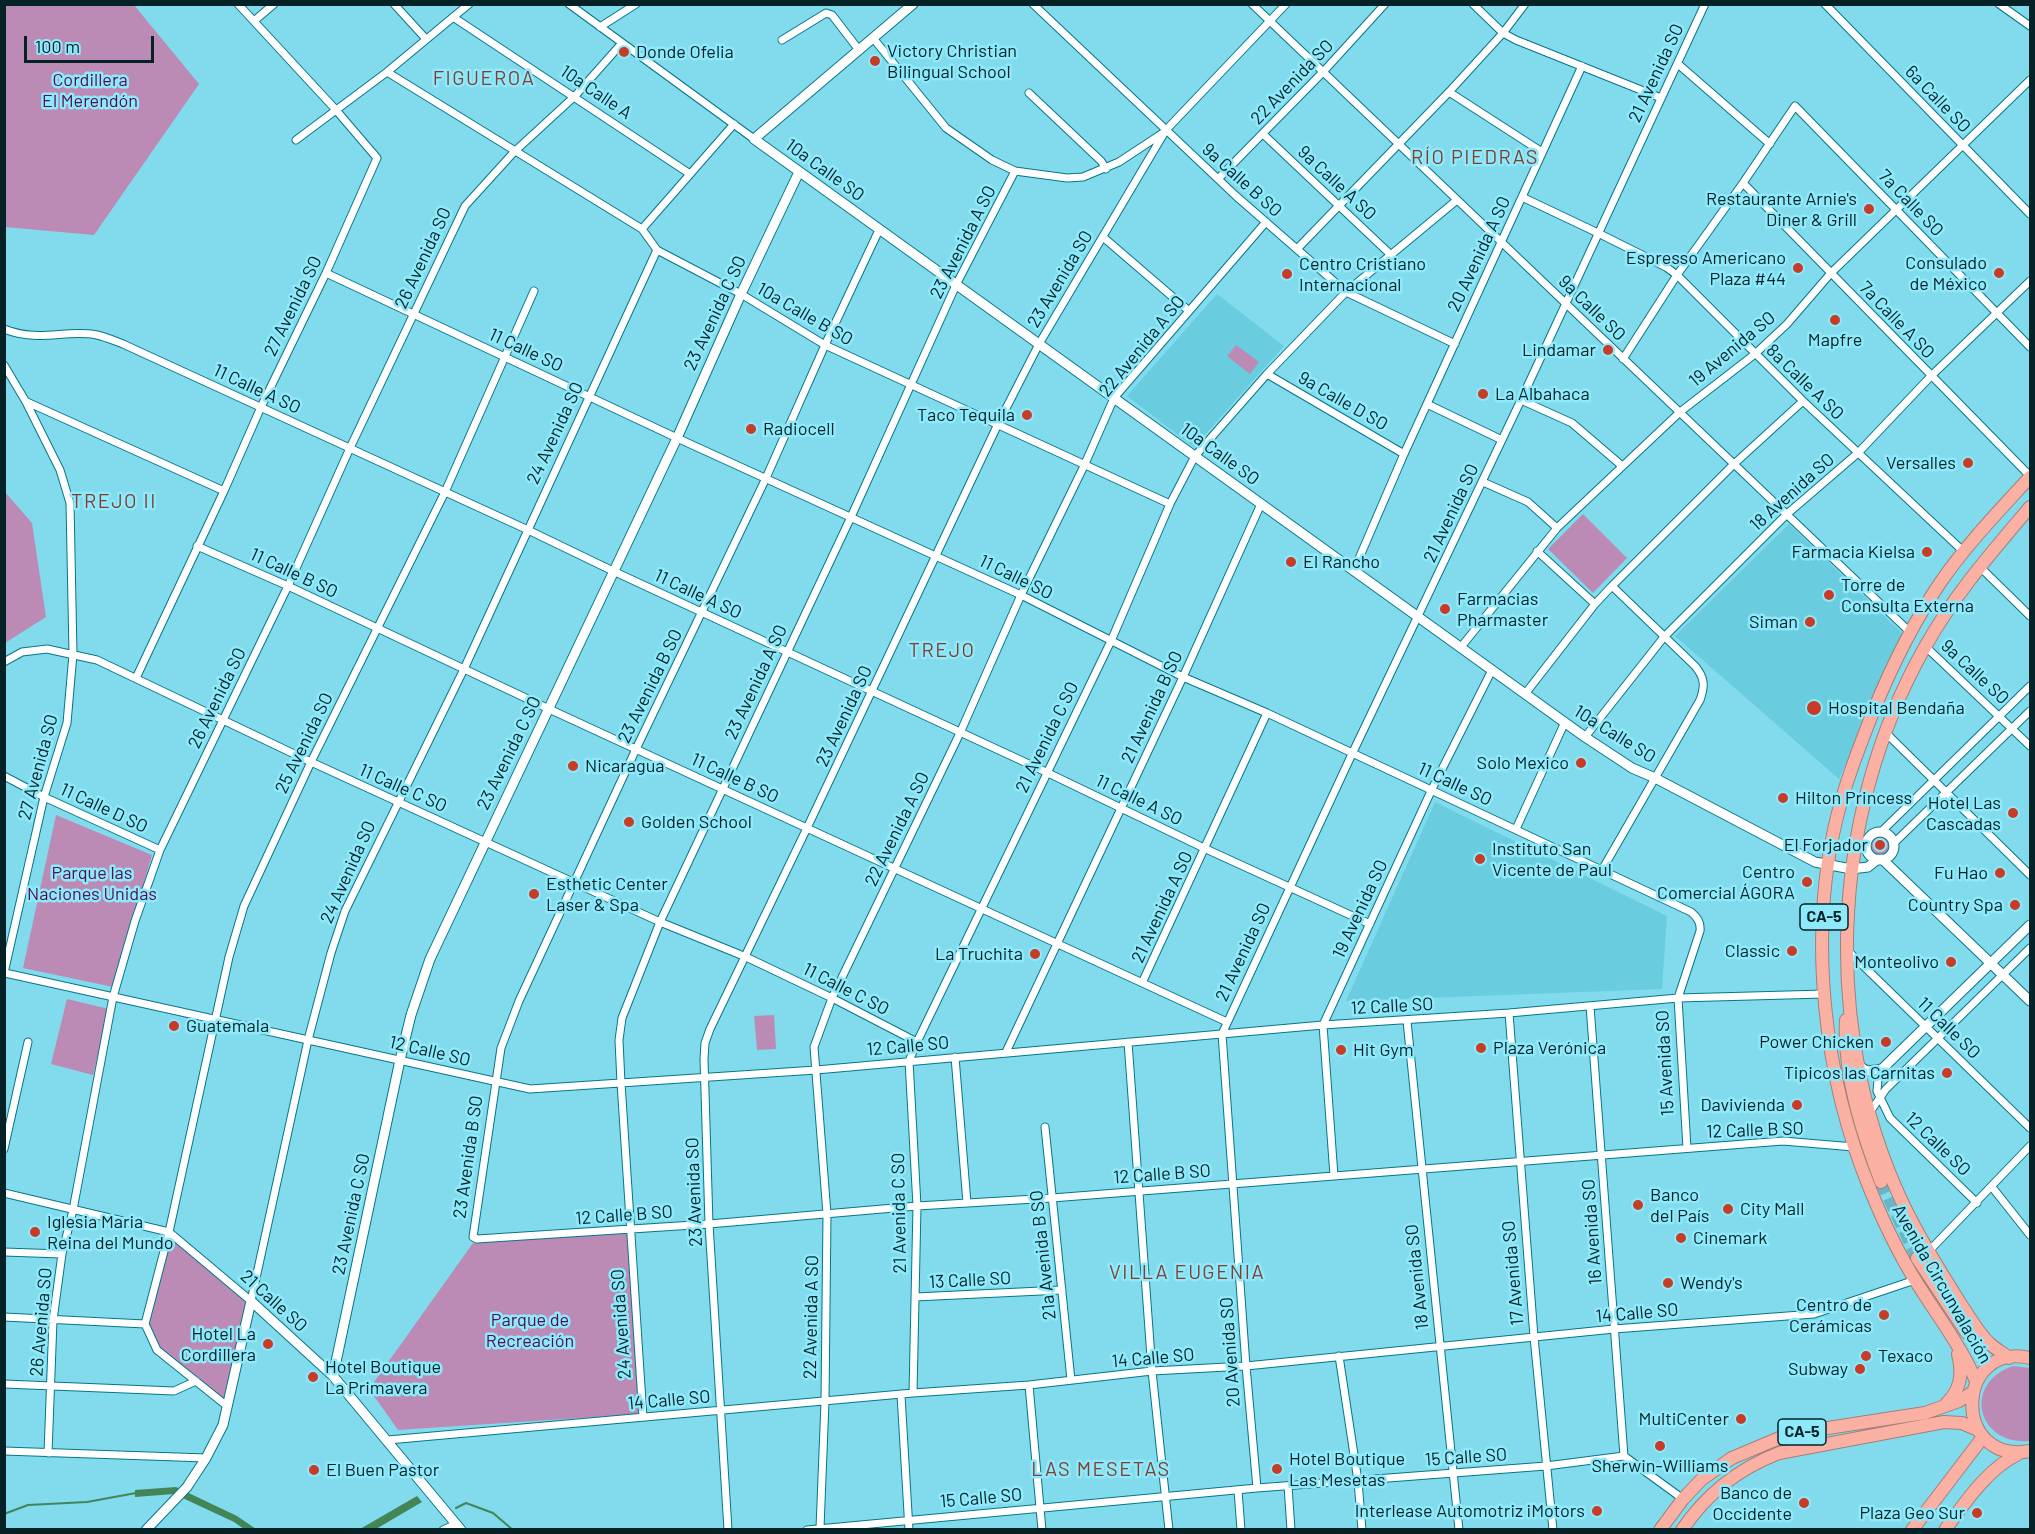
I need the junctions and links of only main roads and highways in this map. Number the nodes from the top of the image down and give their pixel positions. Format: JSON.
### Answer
{"nodes":[{"id":1,"x":2031,"y":477,"type":"edge"},
{"id":2,"x":2031,"y":507,"type":"edge"},
{"id":3,"x":2001,"y":508,"type":"junction"},
{"id":4,"x":1979,"y":566,"type":"junction"},
{"id":5,"x":1911,"y":633,"type":"junction"},
{"id":6,"x":1911,"y":672,"type":"junction"},
{"id":7,"x":1848,"y":991,"type":"junction"},
{"id":8,"x":1881,"y":1182,"type":"tunnel mouth"},
{"id":9,"x":1956,"y":1344,"type":"junction"},
{"id":10,"x":2023,"y":1356,"type":"edge"},
{"id":11,"x":1975,"y":1386,"type":"junction"},
{"id":12,"x":1941,"y":1408,"type":"junction"},
{"id":13,"x":1981,"y":1433,"type":"junction"},
{"id":14,"x":2027,"y":1453,"type":"edge"},
{"id":15,"x":1660,"y":1530,"type":"edge"},
{"id":16,"x":1682,"y":1530,"type":"edge"},
{"id":17,"x":1912,"y":1530,"type":"edge"},
{"id":18,"x":1945,"y":1530,"type":"edge"}],
"edges":[{"from":1,"to":3,"type":"highway","name":"Avenida Circunvalación","number":"CA-5"},
{"from":2,"to":4,"type":"highway","name":"Avenida Circunvalación","number":"CA-5"},
{"from":3,"to":4,"type":"highway"},
{"from":3,"to":5,"type":"highway","name":"Avenida Circunvalación","number":"CA-5"},
{"from":4,"to":6,"type":"highway","name":"Avenida Circunvalación","number":"CA-5"},
{"from":5,"to":6,"type":"highway"},
{"from":5,"to":9,"type":"highway","name":"Avenida Circunvalación","number":"CA-5"},
{"from":6,"to":7,"type":"highway","name":"Avenida Circunvalación","number":"CA-5"},
{"from":7,"to":8,"type":"highway"},
{"from":7,"to":10,"type":"highway","name":"Avenida Circunvalación","number":"CA-5"},
{"from":9,"to":11,"type":"highway","name":"Avenida Circunvalación","number":"CA-5"},
{"from":9,"to":12,"type":"highway"},
{"from":10,"to":11,"type":"highway","number":"CA-5"},
{"from":11,"to":12,"type":"highway","number":"CA-5"},
{"from":11,"to":13,"type":"highway","number":"CA-5"},
{"from":12,"to":15,"type":"highway","number":"CA-5"},
{"from":13,"to":14,"type":"highway","number":"CA-5"},
{"from":13,"to":16,"type":"highway","number":"CA-5"},
{"from":13,"to":17,"type":"highway"},
{"from":14,"to":18,"type":"highway"}]}
